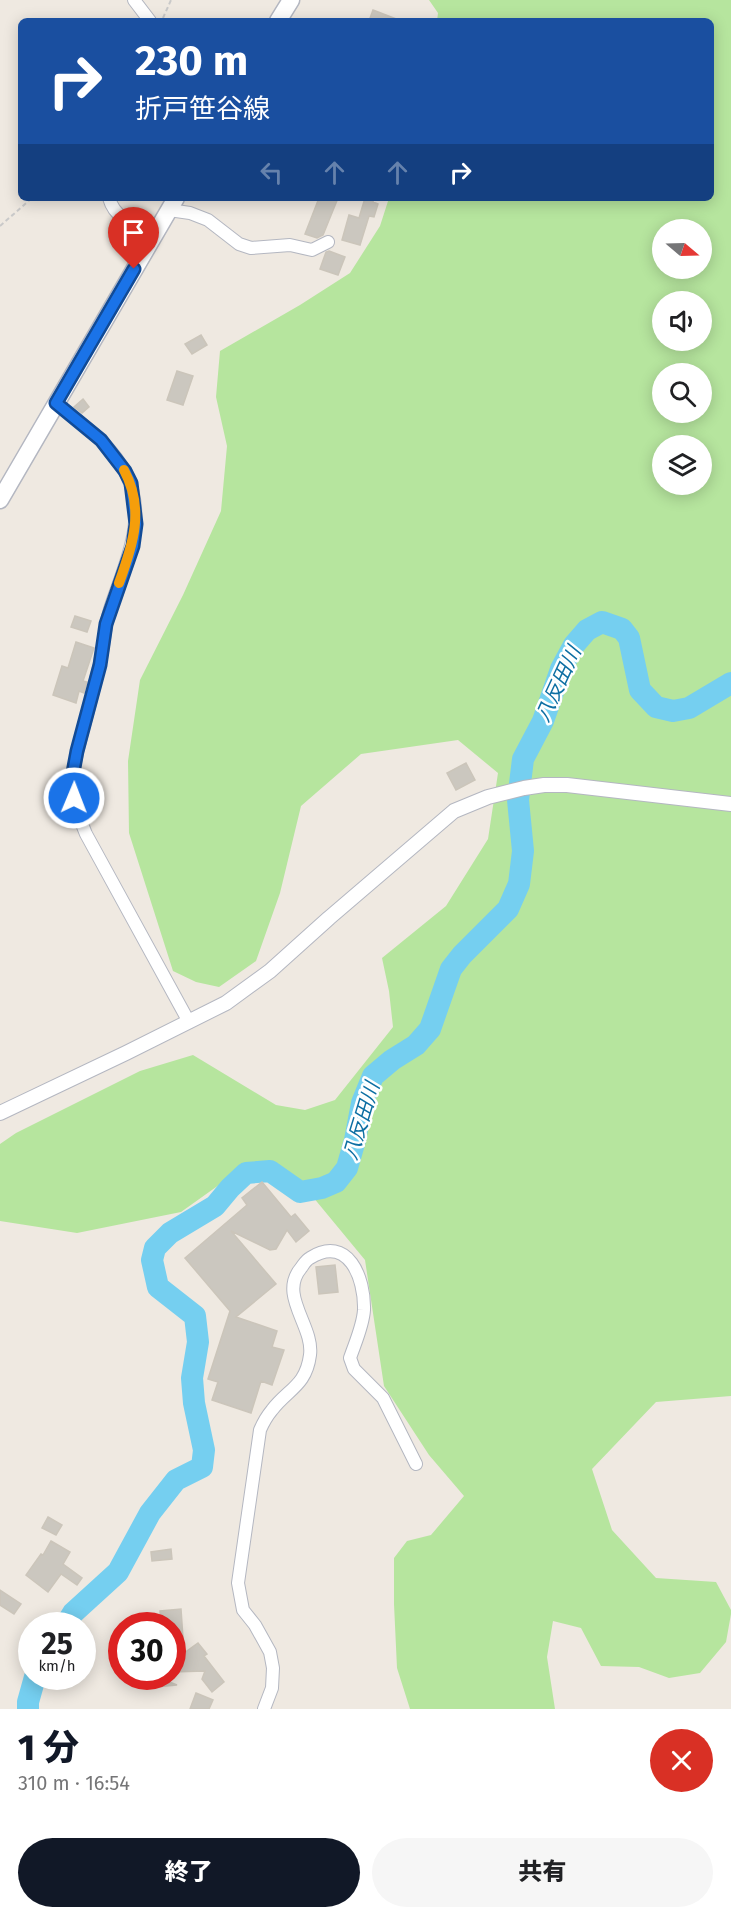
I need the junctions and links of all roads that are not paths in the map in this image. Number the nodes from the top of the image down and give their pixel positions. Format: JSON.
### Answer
{"nodes":[{"id":1,"x":134,"y":0,"type":"edge"},
{"id":2,"x":291,"y":0,"type":"edge"},
{"id":3,"x":148,"y":18,"type":"edge"},
{"id":4,"x":280,"y":18,"type":"edge"},
{"id":5,"x":110,"y":201,"type":"edge"},
{"id":6,"x":172,"y":204,"type":"edge"},
{"id":7,"x":157,"y":231,"type":"junction"},
{"id":8,"x":328,"y":242,"type":"dead end"},
{"id":9,"x":56,"y":403,"type":"junction"},
{"id":10,"x":0,"y":500,"type":"edge"},
{"id":11,"x":731,"y":804,"type":"edge"},
{"id":12,"x":189,"y":1022,"type":"junction"},
{"id":13,"x":0,"y":1113,"type":"edge"},
{"id":14,"x":416,"y":1464,"type":"dead end"},
{"id":15,"x":264,"y":1709,"type":"edge"}],
"edges":[{"from":1,"to":3,"type":"street"},
{"from":2,"to":4,"type":"main road"},
{"from":5,"to":7,"type":"street"},
{"from":6,"to":7,"type":"main road"},
{"from":6,"to":8,"type":"street"},
{"from":7,"to":9,"type":"main road"},
{"from":9,"to":10,"type":"main road"},
{"from":9,"to":12,"type":"street"},
{"from":11,"to":12,"type":"street"},
{"from":12,"to":13,"type":"street"},
{"from":14,"to":15,"type":"street"}]}
